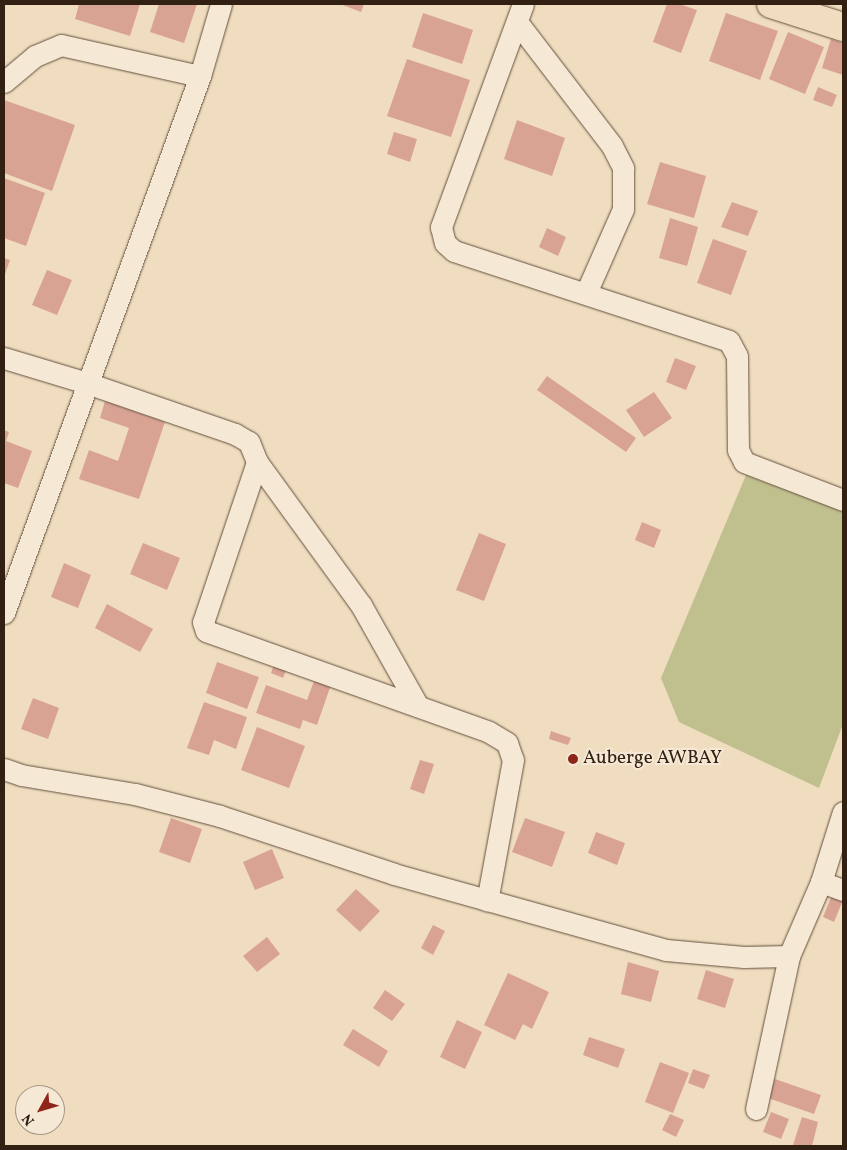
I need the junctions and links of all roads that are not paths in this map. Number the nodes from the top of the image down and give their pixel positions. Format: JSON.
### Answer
{"nodes":[{"id":1,"x":221,"y":4,"type":"edge"},
{"id":2,"x":771,"y":4,"type":"edge"},
{"id":3,"x":520,"y":13,"type":"edge"},
{"id":4,"x":843,"y":27,"type":"edge"},
{"id":5,"x":200,"y":76,"type":"junction"},
{"id":6,"x":4,"y":82,"type":"edge"},
{"id":7,"x":586,"y":294,"type":"junction"},
{"id":8,"x":4,"y":358,"type":"edge"},
{"id":9,"x":88,"y":383,"type":"junction"},
{"id":10,"x":257,"y":462,"type":"junction"},
{"id":11,"x":843,"y":500,"type":"edge"},
{"id":12,"x":4,"y":613,"type":"edge"},
{"id":13,"x":418,"y":706,"type":"junction"},
{"id":14,"x":4,"y":769,"type":"edge"},
{"id":15,"x":843,"y":812,"type":"edge"},
{"id":16,"x":821,"y":882,"type":"junction"},
{"id":17,"x":843,"y":890,"type":"edge"},
{"id":18,"x":487,"y":901,"type":"junction"},
{"id":19,"x":789,"y":956,"type":"junction"},
{"id":20,"x":756,"y":1109,"type":"dead end"}],
"edges":[{"from":1,"to":5,"type":"street"},
{"from":2,"to":4,"type":"main road"},
{"from":3,"to":7,"type":"street"},
{"from":3,"to":7,"type":"street"},
{"from":5,"to":6,"type":"street"},
{"from":5,"to":9,"type":"street"},
{"from":7,"to":11,"type":"street"},
{"from":8,"to":9,"type":"street"},
{"from":9,"to":10,"type":"street"},
{"from":9,"to":12,"type":"street"},
{"from":10,"to":13,"type":"street"},
{"from":10,"to":13,"type":"street"},
{"from":13,"to":18,"type":"street"},
{"from":14,"to":18,"type":"street"},
{"from":15,"to":16,"type":"street"},
{"from":16,"to":17,"type":"street"},
{"from":16,"to":19,"type":"street"},
{"from":18,"to":19,"type":"street"},
{"from":19,"to":20,"type":"street"}]}
